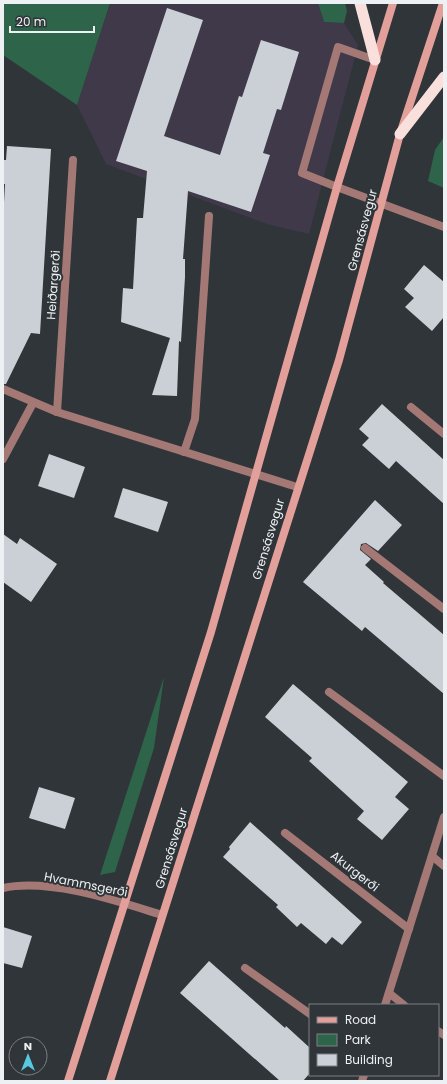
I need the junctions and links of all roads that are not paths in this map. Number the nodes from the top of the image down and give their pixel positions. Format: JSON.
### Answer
{"nodes":[{"id":1,"x":360,"y":3,"type":"edge"},
{"id":2,"x":392,"y":3,"type":"edge"},
{"id":3,"x":443,"y":3,"type":"edge"},
{"id":4,"x":375,"y":60,"type":"junction"},
{"id":5,"x":444,"y":77,"type":"edge"},
{"id":6,"x":400,"y":134,"type":"junction"},
{"id":7,"x":72,"y":160,"type":"dead end"},
{"id":8,"x":337,"y":187,"type":"junction"},
{"id":9,"x":382,"y":204,"type":"junction"},
{"id":10,"x":209,"y":216,"type":"dead end"},
{"id":11,"x":444,"y":227,"type":"edge"},
{"id":12,"x":3,"y":389,"type":"edge"},
{"id":13,"x":33,"y":403,"type":"junction"},
{"id":14,"x":411,"y":407,"type":"dead end"},
{"id":15,"x":57,"y":412,"type":"junction"},
{"id":16,"x":444,"y":434,"type":"edge"},
{"id":17,"x":184,"y":452,"type":"junction"},
{"id":18,"x":3,"y":459,"type":"edge"},
{"id":19,"x":255,"y":474,"type":"junction"},
{"id":20,"x":297,"y":487,"type":"junction"},
{"id":21,"x":365,"y":548,"type":"dead end"},
{"id":22,"x":444,"y":609,"type":"edge"},
{"id":23,"x":329,"y":692,"type":"dead end"},
{"id":24,"x":444,"y":776,"type":"edge"},
{"id":25,"x":444,"y":817,"type":"edge"},
{"id":26,"x":285,"y":833,"type":"dead end"},
{"id":27,"x":432,"y":856,"type":"junction"},
{"id":28,"x":444,"y":866,"type":"edge"},
{"id":29,"x":3,"y":888,"type":"edge"},
{"id":30,"x":124,"y":903,"type":"junction"},
{"id":31,"x":162,"y":915,"type":"junction"},
{"id":32,"x":409,"y":928,"type":"junction"},
{"id":33,"x":245,"y":968,"type":"dead end"},
{"id":34,"x":389,"y":993,"type":"junction"},
{"id":35,"x":385,"y":1004,"type":"edge"},
{"id":36,"x":403,"y":1004,"type":"edge"},
{"id":37,"x":309,"y":1013,"type":"edge"},
{"id":38,"x":68,"y":1081,"type":"edge"},
{"id":39,"x":110,"y":1081,"type":"edge"}],
"edges":[{"from":1,"to":4,"type":"highway"},
{"from":2,"to":4,"type":"main road"},
{"from":3,"to":6,"type":"main road","name":"Grensásvegur"},
{"from":4,"to":8,"type":"main road"},
{"from":4,"to":8,"type":"street"},
{"from":5,"to":6,"type":"highway"},
{"from":6,"to":9,"type":"main road","name":"Grensásvegur"},
{"from":7,"to":15,"type":"street","name":"Heiðargerði"},
{"from":8,"to":9,"type":"street"},
{"from":8,"to":19,"type":"main road"},
{"from":9,"to":11,"type":"street"},
{"from":9,"to":20,"type":"main road","name":"Grensásvegur"},
{"from":10,"to":17,"type":"street"},
{"from":12,"to":13,"type":"street"},
{"from":13,"to":15,"type":"street"},
{"from":13,"to":18,"type":"street"},
{"from":14,"to":16,"type":"street"},
{"from":15,"to":17,"type":"street"},
{"from":17,"to":19,"type":"street"},
{"from":19,"to":20,"type":"street"},
{"from":19,"to":30,"type":"main road"},
{"from":20,"to":31,"type":"main road","name":"Grensásvegur"},
{"from":21,"to":22,"type":"street"},
{"from":23,"to":24,"type":"street"},
{"from":25,"to":27,"type":"street"},
{"from":26,"to":32,"type":"street","name":"Akurgerði"},
{"from":27,"to":28,"type":"street"},
{"from":27,"to":32,"type":"street"},
{"from":29,"to":30,"type":"street","name":"Hvammsgerði"},
{"from":30,"to":31,"type":"street","name":"Hvammsgerði"},
{"from":30,"to":38,"type":"main road"},
{"from":31,"to":39,"type":"main road","name":"Grensásvegur"},
{"from":32,"to":34,"type":"street"},
{"from":33,"to":37,"type":"street"},
{"from":34,"to":35,"type":"street"},
{"from":34,"to":36,"type":"street"}]}
